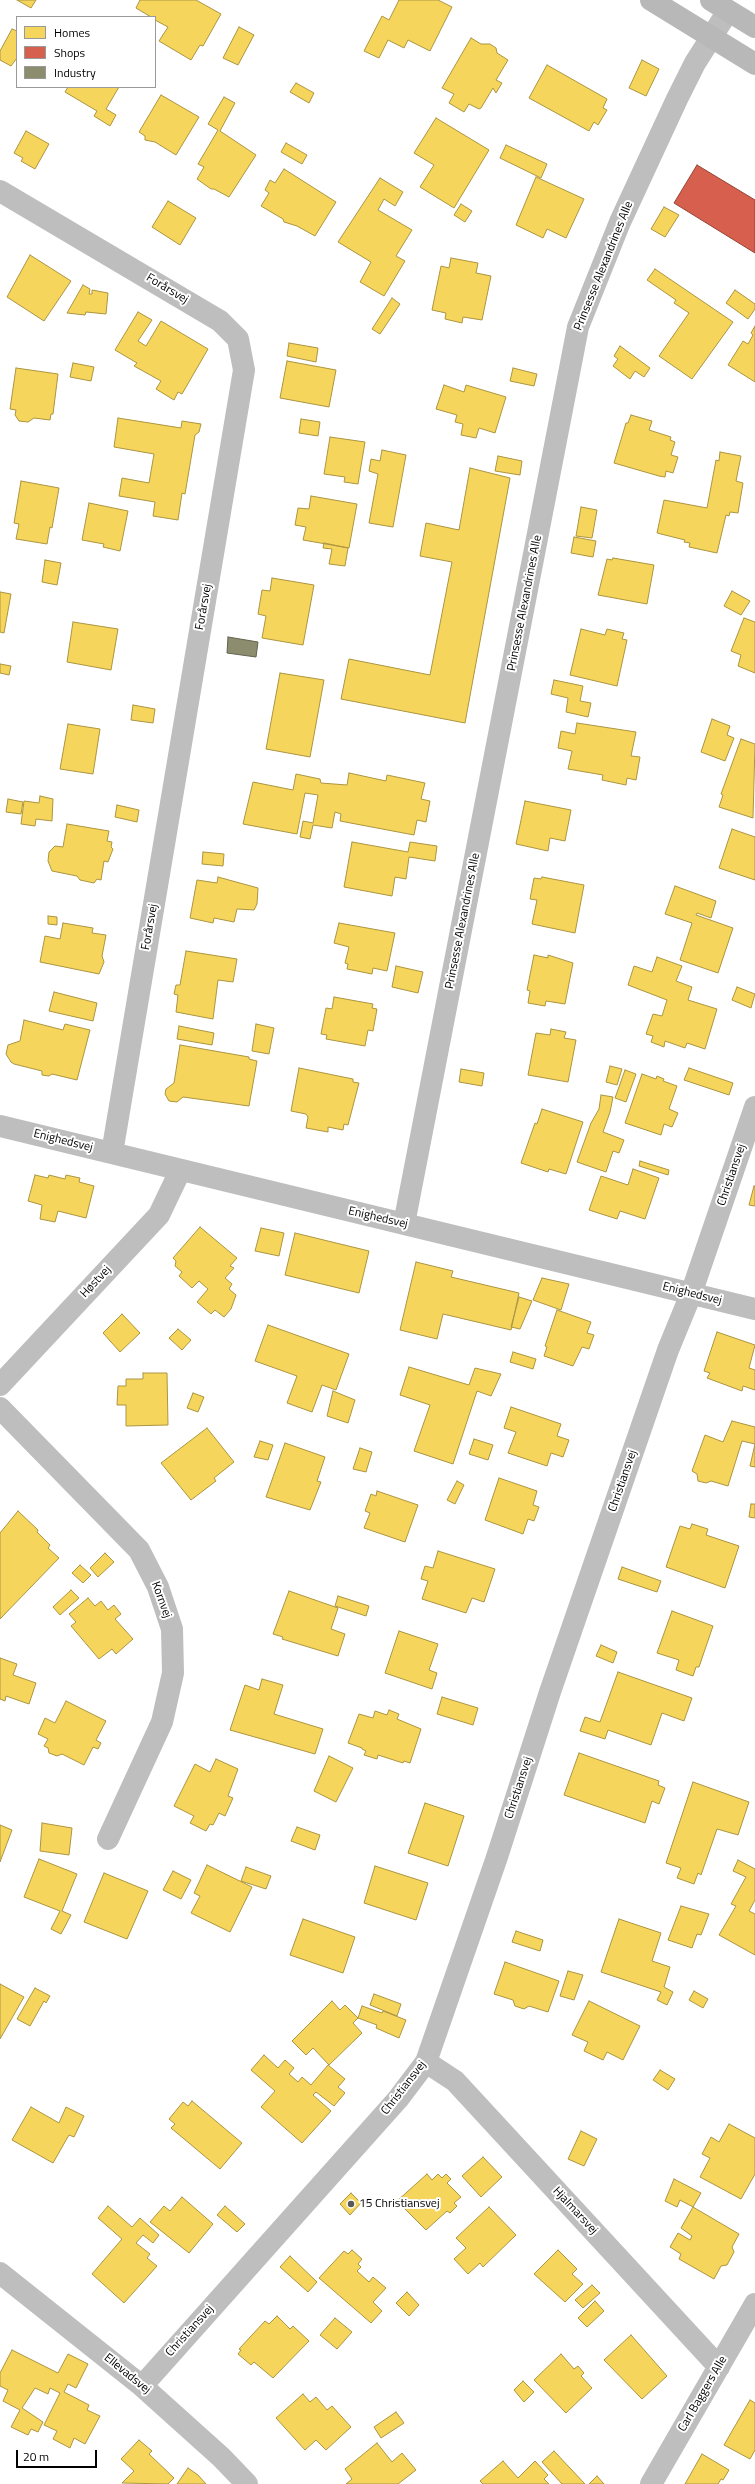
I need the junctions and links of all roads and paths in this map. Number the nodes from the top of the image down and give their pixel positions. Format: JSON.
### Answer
{"nodes":[{"id":1,"x":651,"y":0,"type":"edge"},
{"id":2,"x":719,"y":5,"type":"edge"},
{"id":3,"x":755,"y":28,"type":"edge"},
{"id":4,"x":712,"y":37,"type":"junction"},
{"id":5,"x":755,"y":64,"type":"edge"},
{"id":6,"x":0,"y":191,"type":"edge"},
{"id":7,"x":755,"y":1106,"type":"edge"},
{"id":8,"x":0,"y":1126,"type":"edge"},
{"id":9,"x":112,"y":1153,"type":"junction"},
{"id":10,"x":180,"y":1171,"type":"junction"},
{"id":11,"x":404,"y":1224,"type":"junction"},
{"id":12,"x":691,"y":1294,"type":"junction"},
{"id":13,"x":755,"y":1309,"type":"edge"},
{"id":14,"x":0,"y":1385,"type":"edge"},
{"id":15,"x":0,"y":1408,"type":"edge"},
{"id":16,"x":108,"y":1839,"type":"dead end"},
{"id":17,"x":426,"y":2062,"type":"junction"},
{"id":18,"x":0,"y":2273,"type":"edge"},
{"id":19,"x":755,"y":2304,"type":"edge"},
{"id":20,"x":719,"y":2367,"type":"junction"},
{"id":21,"x":142,"y":2386,"type":"junction"},
{"id":22,"x":247,"y":2484,"type":"edge"},
{"id":23,"x":651,"y":2484,"type":"edge"}],
"edges":[{"from":1,"to":4,"type":"street"},
{"from":2,"to":3,"type":"street"},
{"from":2,"to":4,"type":"street","name":"Prinsesse Alexandrines Alle"},
{"from":4,"to":5,"type":"street"},
{"from":4,"to":11,"type":"street","name":"Prinsesse Alexandrines Alle"},
{"from":6,"to":9,"type":"street","name":"Forårsvej"},
{"from":7,"to":12,"type":"street","name":"Christiansvej"},
{"from":8,"to":9,"type":"street","name":"Enighedsvej"},
{"from":9,"to":10,"type":"street","name":"Enighedsvej"},
{"from":10,"to":11,"type":"street","name":"Enighedsvej"},
{"from":10,"to":14,"type":"street","name":"Høstvej"},
{"from":11,"to":12,"type":"street","name":"Enighedsvej"},
{"from":12,"to":13,"type":"street","name":"Enighedsvej"},
{"from":12,"to":17,"type":"street","name":"Christiansvej"},
{"from":15,"to":16,"type":"street","name":"Kornvej"},
{"from":17,"to":20,"type":"street","name":"Hjalmarsvej"},
{"from":17,"to":21,"type":"street","name":"Christiansvej"},
{"from":18,"to":21,"type":"street","name":"Ellevadsvej"},
{"from":19,"to":20,"type":"street","name":"Carl Baggers Alle"},
{"from":20,"to":23,"type":"street","name":"Carl Baggers Alle"},
{"from":21,"to":22,"type":"street","name":"Ellevadsvej"}]}
